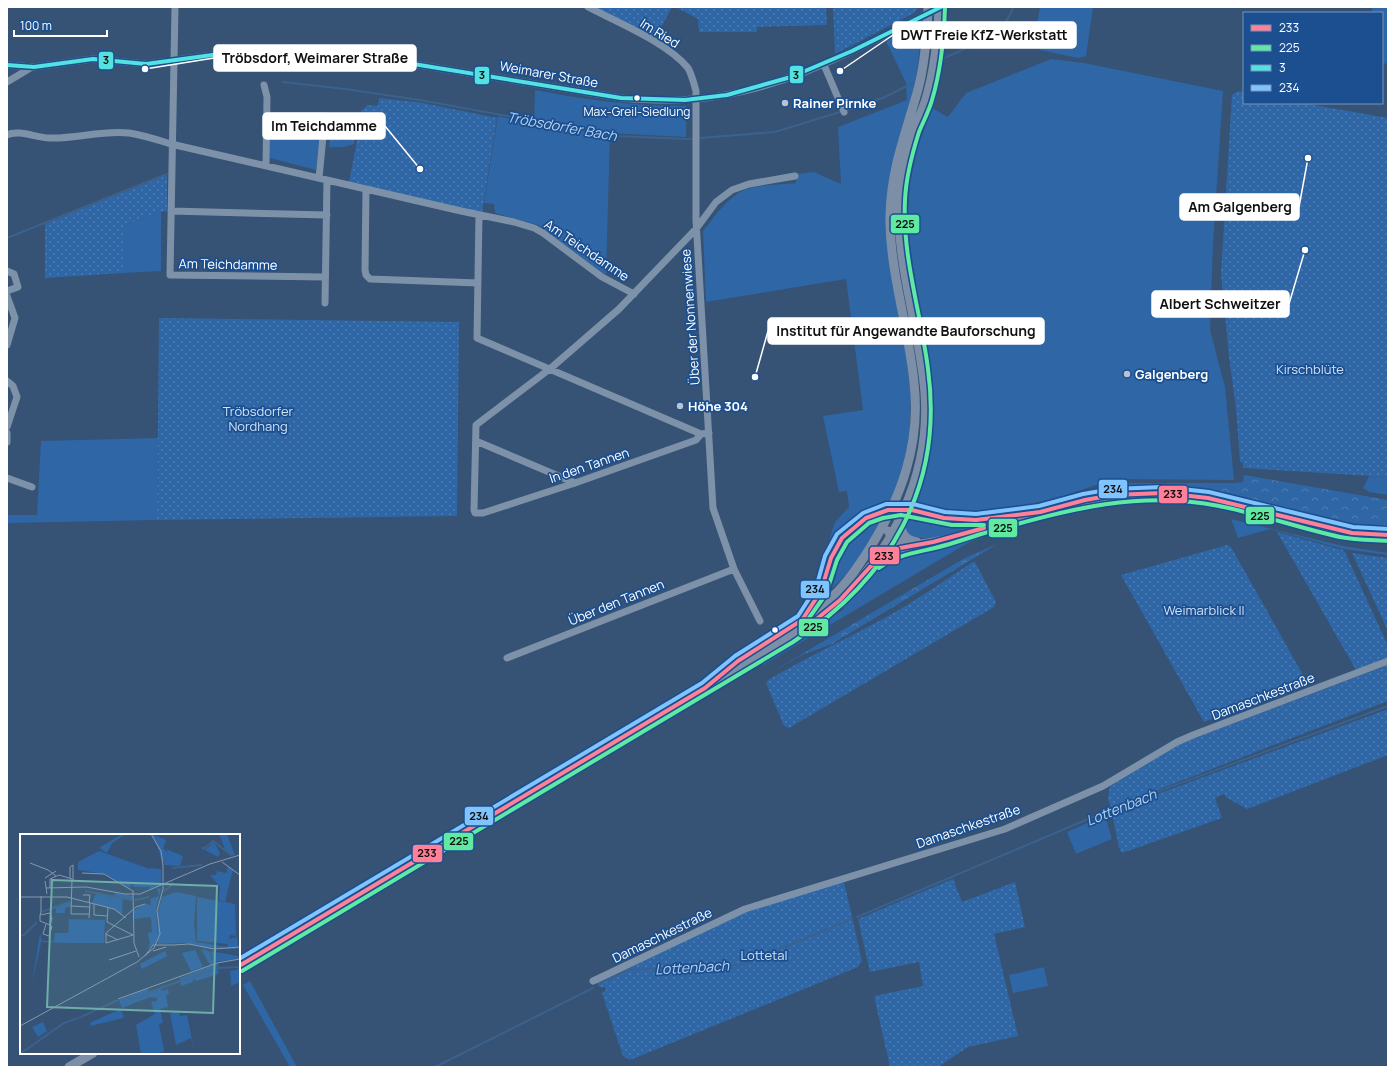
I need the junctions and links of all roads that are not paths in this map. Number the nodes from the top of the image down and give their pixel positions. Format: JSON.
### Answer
{"nodes":[{"id":1,"x":174,"y":7,"type":"edge"},
{"id":2,"x":588,"y":7,"type":"edge"},
{"id":3,"x":939,"y":7,"type":"edge"},
{"id":4,"x":928,"y":10,"type":"edge"},
{"id":5,"x":172,"y":60,"type":"junction"},
{"id":6,"x":7,"y":65,"type":"edge"},
{"id":7,"x":824,"y":65,"type":"junction"},
{"id":8,"x":34,"y":66,"type":"junction"},
{"id":9,"x":7,"y":82,"type":"edge"},
{"id":10,"x":264,"y":84,"type":"dead end"},
{"id":11,"x":695,"y":99,"type":"junction"},
{"id":12,"x":844,"y":112,"type":"dead end"},
{"id":13,"x":267,"y":116,"type":"junction"},
{"id":14,"x":7,"y":135,"type":"edge"},
{"id":15,"x":171,"y":144,"type":"junction"},
{"id":16,"x":266,"y":165,"type":"junction"},
{"id":17,"x":795,"y":176,"type":"dead end"},
{"id":18,"x":319,"y":178,"type":"junction"},
{"id":19,"x":327,"y":180,"type":"junction"},
{"id":20,"x":366,"y":189,"type":"junction"},
{"id":21,"x":171,"y":211,"type":"junction"},
{"id":22,"x":327,"y":215,"type":"junction"},
{"id":23,"x":479,"y":215,"type":"junction"},
{"id":24,"x":696,"y":229,"type":"junction"},
{"id":25,"x":7,"y":271,"type":"edge"},
{"id":26,"x":325,"y":277,"type":"junction"},
{"id":27,"x":478,"y":283,"type":"junction"},
{"id":28,"x":7,"y":290,"type":"edge"},
{"id":29,"x":634,"y":294,"type":"junction"},
{"id":30,"x":7,"y":296,"type":"edge"},
{"id":31,"x":325,"y":303,"type":"dead end"},
{"id":32,"x":7,"y":345,"type":"edge"},
{"id":33,"x":551,"y":368,"type":"junction"},
{"id":34,"x":7,"y":381,"type":"edge"},
{"id":35,"x":7,"y":427,"type":"edge"},
{"id":36,"x":7,"y":433,"type":"edge"},
{"id":37,"x":709,"y":433,"type":"junction"},
{"id":38,"x":701,"y":434,"type":"junction"},
{"id":39,"x":476,"y":441,"type":"junction"},
{"id":40,"x":7,"y":442,"type":"edge"},
{"id":41,"x":7,"y":478,"type":"edge"},
{"id":42,"x":575,"y":483,"type":"junction"},
{"id":43,"x":32,"y":487,"type":"dead end"},
{"id":44,"x":1040,"y":512,"type":"junction"},
{"id":45,"x":900,"y":516,"type":"junction"},
{"id":46,"x":886,"y":522,"type":"junction"},
{"id":47,"x":891,"y":535,"type":"junction"},
{"id":48,"x":1388,"y":535,"type":"edge"},
{"id":49,"x":922,"y":543,"type":"junction"},
{"id":50,"x":870,"y":567,"type":"junction"},
{"id":51,"x":734,"y":569,"type":"junction"},
{"id":52,"x":802,"y":620,"type":"junction"},
{"id":53,"x":760,"y":621,"type":"dead end"},
{"id":54,"x":507,"y":658,"type":"dead end"},
{"id":55,"x":1388,"y":661,"type":"edge"},
{"id":56,"x":705,"y":688,"type":"junction"},
{"id":57,"x":240,"y":965,"type":"edge"},
{"id":58,"x":593,"y":981,"type":"dead end"},
{"id":59,"x":90,"y":1054,"type":"edge"},
{"id":60,"x":69,"y":1067,"type":"edge"}],
"edges":[{"from":1,"to":5,"type":"street"},
{"from":2,"to":11,"type":"street","name":"Im Ried"},
{"from":3,"to":4,"type":"street","name":"Weimarer Straße"},
{"from":3,"to":45,"type":"main road"},
{"from":4,"to":7,"type":"street","name":"Weimarer Straße"},
{"from":4,"to":46,"type":"main road"},
{"from":5,"to":8,"type":"street","name":"Weimarer Straße"},
{"from":5,"to":11,"type":"street","name":"Weimarer Straße"},
{"from":5,"to":15,"type":"street"},
{"from":6,"to":8,"type":"street","name":"Weimarer Straße"},
{"from":7,"to":11,"type":"street","name":"Weimarer Straße"},
{"from":7,"to":12,"type":"street"},
{"from":8,"to":9,"type":"street","name":"Weimarer Straße"},
{"from":10,"to":13,"type":"street"},
{"from":11,"to":24,"type":"street","name":"Über der Nonnenwiese"},
{"from":13,"to":16,"type":"street"},
{"from":13,"to":18,"type":"street"},
{"from":14,"to":15,"type":"street"},
{"from":15,"to":16,"type":"street","name":"Am Teichdamme"},
{"from":15,"to":21,"type":"street","name":"Am Teichdamme"},
{"from":16,"to":18,"type":"street","name":"Am Teichdamme"},
{"from":17,"to":24,"type":"street"},
{"from":18,"to":19,"type":"street","name":"Am Teichdamme"},
{"from":19,"to":20,"type":"street","name":"Am Teichdamme"},
{"from":19,"to":22,"type":"street"},
{"from":20,"to":23,"type":"street","name":"Am Teichdamme"},
{"from":20,"to":27,"type":"street"},
{"from":21,"to":22,"type":"street"},
{"from":21,"to":26,"type":"street","name":"Am Teichdamme"},
{"from":22,"to":26,"type":"street"},
{"from":23,"to":27,"type":"street"},
{"from":23,"to":29,"type":"street","name":"Am Teichdamme"},
{"from":24,"to":29,"type":"street"},
{"from":24,"to":37,"type":"street","name":"Über der Nonnenwiese"},
{"from":25,"to":28,"type":"street"},
{"from":26,"to":31,"type":"street"},
{"from":27,"to":33,"type":"street"},
{"from":29,"to":33,"type":"street"},
{"from":30,"to":32,"type":"street"},
{"from":33,"to":38,"type":"street"},
{"from":33,"to":39,"type":"street"},
{"from":34,"to":35,"type":"street"},
{"from":36,"to":40,"type":"street"},
{"from":37,"to":38,"type":"street","name":"In den Tannen"},
{"from":37,"to":51,"type":"street","name":"Über der Nonnenwiese"},
{"from":38,"to":42,"type":"street","name":"In den Tannen"},
{"from":39,"to":42,"type":"street"},
{"from":39,"to":42,"type":"street","name":"In den Tannen"},
{"from":41,"to":43,"type":"street"},
{"from":44,"to":48,"type":"street"},
{"from":44,"to":49,"type":"main road"},
{"from":44,"to":52,"type":"main road","bridge":true},
{"from":45,"to":47,"type":"main road"},
{"from":45,"to":49,"type":"main road"},
{"from":46,"to":47,"type":"main road"},
{"from":46,"to":52,"type":"main road"},
{"from":47,"to":49,"type":"main road"},
{"from":47,"to":50,"type":"main road"},
{"from":49,"to":50,"type":"main road"},
{"from":50,"to":56,"type":"main road"},
{"from":51,"to":53,"type":"street","name":"Über der Nonnenwiese"},
{"from":51,"to":54,"type":"street","name":"Über den Tannen"},
{"from":52,"to":56,"type":"main road"},
{"from":55,"to":58,"type":"street","name":"Damaschkestraße"},
{"from":56,"to":57,"type":"main road"},
{"from":59,"to":60,"type":"main road"}]}
